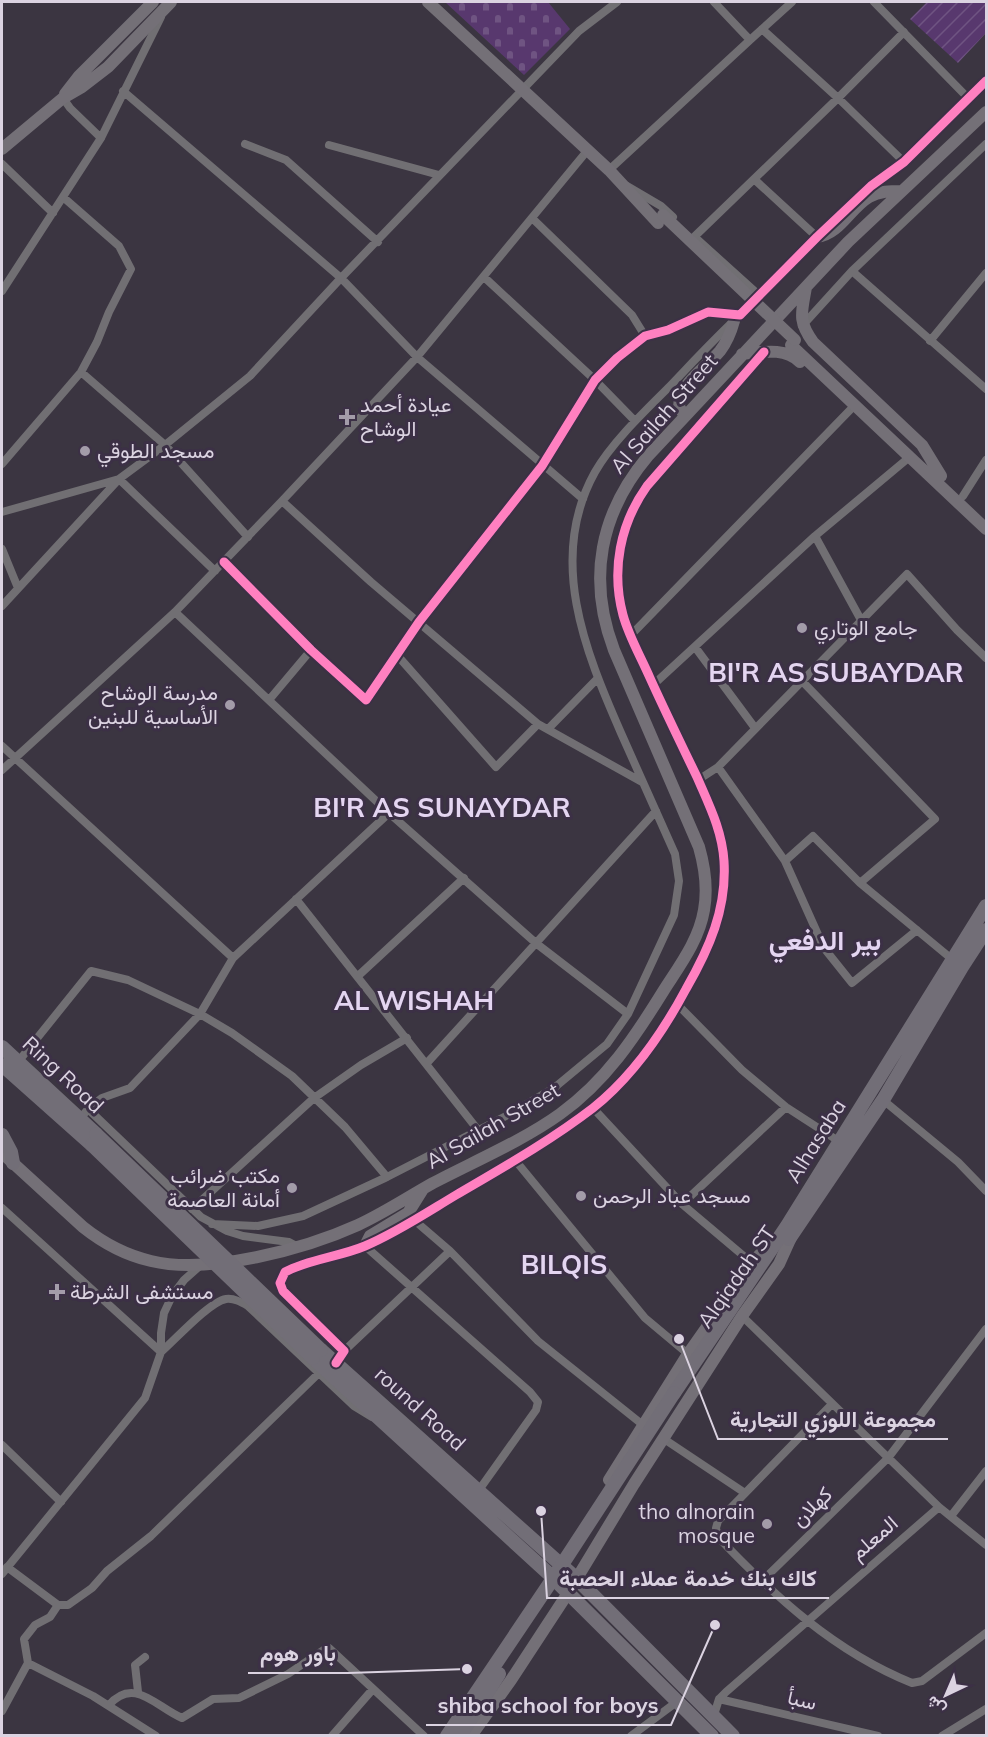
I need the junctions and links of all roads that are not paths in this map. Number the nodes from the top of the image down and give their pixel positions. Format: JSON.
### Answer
{"nodes":[{"id":1,"x":153,"y":2,"type":"edge"},
{"id":2,"x":428,"y":2,"type":"edge"},
{"id":3,"x":617,"y":2,"type":"edge"},
{"id":4,"x":714,"y":2,"type":"edge"},
{"id":5,"x":792,"y":2,"type":"edge"},
{"id":6,"x":874,"y":2,"type":"edge"},
{"id":7,"x":168,"y":5,"type":"edge"},
{"id":8,"x":762,"y":29,"type":"junction"},
{"id":9,"x":904,"y":32,"type":"junction"},
{"id":10,"x":750,"y":40,"type":"junction"},
{"id":11,"x":987,"y":81,"type":"edge"},
{"id":12,"x":524,"y":90,"type":"junction"},
{"id":13,"x":123,"y":91,"type":"junction"},
{"id":14,"x":63,"y":98,"type":"junction"},
{"id":15,"x":838,"y":98,"type":"junction"},
{"id":16,"x":969,"y":99,"type":"junction"},
{"id":17,"x":987,"y":112,"type":"edge"},
{"id":18,"x":101,"y":138,"type":"junction"},
{"id":19,"x":245,"y":144,"type":"dead end"},
{"id":20,"x":987,"y":144,"type":"edge"},
{"id":21,"x":329,"y":145,"type":"dead end"},
{"id":22,"x":2,"y":149,"type":"edge"},
{"id":23,"x":587,"y":151,"type":"junction"},
{"id":24,"x":904,"y":162,"type":"junction"},
{"id":25,"x":2,"y":164,"type":"edge"},
{"id":26,"x":609,"y":170,"type":"junction"},
{"id":27,"x":440,"y":175,"type":"junction"},
{"id":28,"x":754,"y":179,"type":"junction"},
{"id":29,"x":621,"y":182,"type":"junction"},
{"id":30,"x":902,"y":191,"type":"junction"},
{"id":31,"x":63,"y":197,"type":"junction"},
{"id":32,"x":53,"y":213,"type":"junction"},
{"id":33,"x":532,"y":218,"type":"junction"},
{"id":34,"x":694,"y":237,"type":"junction"},
{"id":35,"x":817,"y":237,"type":"junction"},
{"id":36,"x":378,"y":242,"type":"junction"},
{"id":37,"x":852,"y":271,"type":"junction"},
{"id":38,"x":987,"y":273,"type":"edge"},
{"id":39,"x":484,"y":277,"type":"junction"},
{"id":40,"x":341,"y":278,"type":"junction"},
{"id":41,"x":806,"y":287,"type":"junction"},
{"id":42,"x":2,"y":291,"type":"edge"},
{"id":43,"x":760,"y":296,"type":"junction"},
{"id":44,"x":737,"y":318,"type":"junction"},
{"id":45,"x":802,"y":326,"type":"junction"},
{"id":46,"x":645,"y":336,"type":"junction"},
{"id":47,"x":930,"y":341,"type":"junction"},
{"id":48,"x":764,"y":352,"type":"junction"},
{"id":49,"x":742,"y":354,"type":"junction"},
{"id":50,"x":417,"y":357,"type":"junction"},
{"id":51,"x":81,"y":372,"type":"junction"},
{"id":52,"x":595,"y":380,"type":"junction"},
{"id":53,"x":987,"y":388,"type":"edge"},
{"id":54,"x":851,"y":409,"type":"junction"},
{"id":55,"x":685,"y":416,"type":"junction"},
{"id":56,"x":635,"y":421,"type":"junction"},
{"id":57,"x":165,"y":445,"type":"junction"},
{"id":58,"x":906,"y":460,"type":"junction"},
{"id":59,"x":987,"y":460,"type":"edge"},
{"id":60,"x":2,"y":464,"type":"edge"},
{"id":61,"x":542,"y":466,"type":"junction"},
{"id":62,"x":119,"y":479,"type":"junction"},
{"id":63,"x":938,"y":479,"type":"junction"},
{"id":64,"x":963,"y":496,"type":"junction"},
{"id":65,"x":583,"y":499,"type":"junction"},
{"id":66,"x":282,"y":501,"type":"junction"},
{"id":67,"x":2,"y":512,"type":"edge"},
{"id":68,"x":987,"y":518,"type":"edge"},
{"id":69,"x":987,"y":529,"type":"edge"},
{"id":70,"x":815,"y":536,"type":"junction"},
{"id":71,"x":248,"y":537,"type":"junction"},
{"id":72,"x":2,"y":549,"type":"edge"},
{"id":73,"x":224,"y":562,"type":"junction"},
{"id":74,"x":215,"y":572,"type":"junction"},
{"id":75,"x":18,"y":588,"type":"junction"},
{"id":76,"x":2,"y":606,"type":"edge"},
{"id":77,"x":175,"y":612,"type":"junction"},
{"id":78,"x":861,"y":620,"type":"junction"},
{"id":79,"x":419,"y":622,"type":"junction"},
{"id":80,"x":630,"y":635,"type":"junction"},
{"id":81,"x":695,"y":646,"type":"junction"},
{"id":82,"x":311,"y":650,"type":"junction"},
{"id":83,"x":397,"y":655,"type":"junction"},
{"id":84,"x":987,"y":658,"type":"edge"},
{"id":85,"x":597,"y":679,"type":"junction"},
{"id":86,"x":802,"y":681,"type":"junction"},
{"id":87,"x":653,"y":685,"type":"junction"},
{"id":88,"x":269,"y":700,"type":"junction"},
{"id":89,"x":538,"y":724,"type":"junction"},
{"id":90,"x":755,"y":728,"type":"junction"},
{"id":91,"x":548,"y":729,"type":"junction"},
{"id":92,"x":2,"y":746,"type":"edge"},
{"id":93,"x":14,"y":756,"type":"junction"},
{"id":94,"x":718,"y":767,"type":"junction"},
{"id":95,"x":2,"y":770,"type":"edge"},
{"id":96,"x":698,"y":780,"type":"junction"},
{"id":97,"x":643,"y":782,"type":"junction"},
{"id":98,"x":656,"y":811,"type":"junction"},
{"id":99,"x":389,"y":813,"type":"junction"},
{"id":100,"x":785,"y":861,"type":"junction"},
{"id":101,"x":464,"y":878,"type":"junction"},
{"id":102,"x":860,"y":883,"type":"junction"},
{"id":103,"x":296,"y":899,"type":"junction"},
{"id":104,"x":987,"y":906,"type":"edge"},
{"id":105,"x":917,"y":930,"type":"junction"},
{"id":106,"x":987,"y":930,"type":"edge"},
{"id":107,"x":537,"y":944,"type":"junction"},
{"id":108,"x":233,"y":958,"type":"junction"},
{"id":109,"x":953,"y":960,"type":"junction"},
{"id":110,"x":358,"y":976,"type":"junction"},
{"id":111,"x":678,"y":1005,"type":"junction"},
{"id":112,"x":200,"y":1014,"type":"junction"},
{"id":113,"x":628,"y":1014,"type":"junction"},
{"id":114,"x":407,"y":1038,"type":"junction"},
{"id":115,"x":2,"y":1047,"type":"edge"},
{"id":116,"x":18,"y":1062,"type":"junction"},
{"id":117,"x":427,"y":1063,"type":"junction"},
{"id":118,"x":2,"y":1065,"type":"edge"},
{"id":119,"x":314,"y":1098,"type":"junction"},
{"id":120,"x":883,"y":1100,"type":"junction"},
{"id":121,"x":786,"y":1107,"type":"junction"},
{"id":122,"x":592,"y":1108,"type":"junction"},
{"id":123,"x":84,"y":1114,"type":"junction"},
{"id":124,"x":478,"y":1130,"type":"junction"},
{"id":125,"x":2,"y":1135,"type":"edge"},
{"id":126,"x":94,"y":1140,"type":"junction"},
{"id":127,"x":840,"y":1142,"type":"junction"},
{"id":128,"x":2,"y":1152,"type":"edge"},
{"id":129,"x":515,"y":1160,"type":"junction"},
{"id":130,"x":13,"y":1163,"type":"junction"},
{"id":131,"x":387,"y":1177,"type":"junction"},
{"id":132,"x":423,"y":1189,"type":"junction"},
{"id":133,"x":987,"y":1191,"type":"edge"},
{"id":134,"x":682,"y":1204,"type":"junction"},
{"id":135,"x":2,"y":1208,"type":"edge"},
{"id":136,"x":192,"y":1209,"type":"junction"},
{"id":137,"x":414,"y":1220,"type":"junction"},
{"id":138,"x":212,"y":1224,"type":"junction"},
{"id":139,"x":790,"y":1230,"type":"junction"},
{"id":140,"x":365,"y":1246,"type":"junction"},
{"id":141,"x":298,"y":1247,"type":"junction"},
{"id":142,"x":450,"y":1251,"type":"junction"},
{"id":143,"x":752,"y":1263,"type":"junction"},
{"id":144,"x":202,"y":1264,"type":"junction"},
{"id":145,"x":411,"y":1287,"type":"junction"},
{"id":146,"x":742,"y":1316,"type":"junction"},
{"id":147,"x":987,"y":1329,"type":"edge"},
{"id":148,"x":161,"y":1352,"type":"junction"},
{"id":149,"x":317,"y":1354,"type":"junction"},
{"id":150,"x":688,"y":1354,"type":"junction"},
{"id":151,"x":340,"y":1357,"type":"junction"},
{"id":152,"x":319,"y":1373,"type":"junction"},
{"id":153,"x":677,"y":1396,"type":"junction"},
{"id":154,"x":832,"y":1404,"type":"junction"},
{"id":155,"x":382,"y":1421,"type":"junction"},
{"id":156,"x":643,"y":1425,"type":"junction"},
{"id":157,"x":664,"y":1439,"type":"junction"},
{"id":158,"x":2,"y":1445,"type":"edge"},
{"id":159,"x":888,"y":1458,"type":"junction"},
{"id":160,"x":615,"y":1471,"type":"junction"},
{"id":161,"x":987,"y":1471,"type":"edge"},
{"id":162,"x":634,"y":1484,"type":"junction"},
{"id":163,"x":479,"y":1490,"type":"junction"},
{"id":164,"x":745,"y":1493,"type":"junction"},
{"id":165,"x":61,"y":1502,"type":"junction"},
{"id":166,"x":939,"y":1507,"type":"junction"},
{"id":167,"x":951,"y":1516,"type":"junction"},
{"id":168,"x":987,"y":1545,"type":"edge"},
{"id":169,"x":556,"y":1561,"type":"junction"},
{"id":170,"x":4,"y":1571,"type":"edge"},
{"id":171,"x":548,"y":1574,"type":"junction"},
{"id":172,"x":577,"y":1579,"type":"junction"},
{"id":173,"x":761,"y":1582,"type":"junction"},
{"id":174,"x":568,"y":1593,"type":"junction"},
{"id":175,"x":58,"y":1605,"type":"junction"},
{"id":176,"x":806,"y":1620,"type":"junction"},
{"id":177,"x":987,"y":1634,"type":"edge"},
{"id":178,"x":145,"y":1657,"type":"dead end"},
{"id":179,"x":28,"y":1663,"type":"junction"},
{"id":180,"x":489,"y":1664,"type":"junction"},
{"id":181,"x":511,"y":1680,"type":"junction"},
{"id":182,"x":373,"y":1689,"type":"junction"},
{"id":183,"x":138,"y":1692,"type":"junction"},
{"id":184,"x":719,"y":1699,"type":"junction"},
{"id":185,"x":678,"y":1701,"type":"junction"},
{"id":186,"x":109,"y":1705,"type":"junction"},
{"id":187,"x":987,"y":1709,"type":"edge"},
{"id":188,"x":2,"y":1711,"type":"edge"},
{"id":189,"x":714,"y":1716,"type":"junction"},
{"id":190,"x":156,"y":1736,"type":"edge"},
{"id":191,"x":332,"y":1736,"type":"edge"},
{"id":192,"x":424,"y":1736,"type":"edge"},
{"id":193,"x":445,"y":1736,"type":"edge"},
{"id":194,"x":459,"y":1736,"type":"edge"},
{"id":195,"x":471,"y":1736,"type":"edge"},
{"id":196,"x":632,"y":1736,"type":"edge"},
{"id":197,"x":712,"y":1736,"type":"edge"},
{"id":198,"x":733,"y":1736,"type":"edge"},
{"id":199,"x":878,"y":1736,"type":"edge"},
{"id":200,"x":942,"y":1736,"type":"edge"}],
"edges":[{"from":1,"to":14,"type":"main road"},
{"from":2,"to":12,"type":"main road"},
{"from":3,"to":12,"type":"street"},
{"from":4,"to":10,"type":"street"},
{"from":5,"to":8,"type":"street"},
{"from":6,"to":9,"type":"street"},
{"from":7,"to":13,"type":"street"},
{"from":7,"to":14,"type":"main road"},
{"from":8,"to":10,"type":"street"},
{"from":8,"to":15,"type":"street"},
{"from":9,"to":15,"type":"street"},
{"from":9,"to":16,"type":"street"},
{"from":10,"to":26,"type":"street"},
{"from":11,"to":16,"type":"street"},
{"from":12,"to":23,"type":"main road"},
{"from":12,"to":27,"type":"street"},
{"from":13,"to":18,"type":"street"},
{"from":13,"to":40,"type":"street"},
{"from":14,"to":18,"type":"street"},
{"from":14,"to":22,"type":"main road"},
{"from":15,"to":24,"type":"street"},
{"from":15,"to":28,"type":"street"},
{"from":16,"to":24,"type":"street"},
{"from":17,"to":30,"type":"main road","name":"Al Sailah Street"},
{"from":18,"to":31,"type":"street"},
{"from":19,"to":36,"type":"street"},
{"from":20,"to":37,"type":"street"},
{"from":21,"to":27,"type":"street"},
{"from":23,"to":26,"type":"main road"},
{"from":23,"to":33,"type":"street"},
{"from":24,"to":35,"type":"street"},
{"from":25,"to":32,"type":"street"},
{"from":26,"to":29,"type":"main road"},
{"from":27,"to":36,"type":"street"},
{"from":28,"to":34,"type":"street"},
{"from":28,"to":35,"type":"street"},
{"from":29,"to":34,"type":"street"},
{"from":29,"to":63,"type":"main road","bridge":true},
{"from":30,"to":35,"type":"main road"},
{"from":30,"to":41,"type":"main road","name":"Al Sailah Street"},
{"from":31,"to":32,"type":"street"},
{"from":31,"to":51,"type":"street"},
{"from":32,"to":42,"type":"street"},
{"from":33,"to":39,"type":"street"},
{"from":33,"to":46,"type":"street"},
{"from":34,"to":43,"type":"street"},
{"from":35,"to":43,"type":"street"},
{"from":36,"to":40,"type":"street"},
{"from":37,"to":45,"type":"street"},
{"from":37,"to":47,"type":"street"},
{"from":38,"to":47,"type":"street"},
{"from":39,"to":50,"type":"street"},
{"from":39,"to":52,"type":"street"},
{"from":40,"to":50,"type":"street"},
{"from":40,"to":57,"type":"street"},
{"from":41,"to":45,"type":"main road"},
{"from":41,"to":49,"type":"main road","name":"Al Sailah Street"},
{"from":43,"to":44,"type":"street"},
{"from":44,"to":46,"type":"street"},
{"from":44,"to":55,"type":"main road"},
{"from":44,"to":56,"type":"street"},
{"from":45,"to":63,"type":"main road"},
{"from":46,"to":52,"type":"street"},
{"from":47,"to":53,"type":"street"},
{"from":48,"to":49,"type":"main road"},
{"from":48,"to":54,"type":"main road"},
{"from":48,"to":80,"type":"street"},
{"from":49,"to":55,"type":"main road","name":"Al Sailah Street"},
{"from":50,"to":61,"type":"street"},
{"from":50,"to":66,"type":"street"},
{"from":51,"to":57,"type":"street"},
{"from":51,"to":60,"type":"street"},
{"from":52,"to":56,"type":"street"},
{"from":52,"to":61,"type":"street"},
{"from":54,"to":58,"type":"main road"},
{"from":54,"to":80,"type":"street"},
{"from":55,"to":132,"type":"main road","name":"Al Sailah Street"},
{"from":56,"to":65,"type":"street"},
{"from":57,"to":62,"type":"street"},
{"from":57,"to":71,"type":"street"},
{"from":58,"to":63,"type":"main road"},
{"from":58,"to":70,"type":"street"},
{"from":59,"to":64,"type":"street"},
{"from":61,"to":65,"type":"street"},
{"from":61,"to":79,"type":"street"},
{"from":62,"to":67,"type":"street"},
{"from":62,"to":74,"type":"street"},
{"from":62,"to":75,"type":"street"},
{"from":63,"to":64,"type":"main road"},
{"from":63,"to":69,"type":"main road"},
{"from":64,"to":68,"type":"main road"},
{"from":65,"to":85,"type":"street"},
{"from":66,"to":71,"type":"street"},
{"from":66,"to":79,"type":"street"},
{"from":70,"to":78,"type":"street"},
{"from":70,"to":81,"type":"street"},
{"from":71,"to":73,"type":"street"},
{"from":72,"to":75,"type":"street"},
{"from":73,"to":74,"type":"street"},
{"from":73,"to":82,"type":"street"},
{"from":74,"to":77,"type":"street"},
{"from":75,"to":76,"type":"street"},
{"from":77,"to":88,"type":"street"},
{"from":77,"to":93,"type":"street"},
{"from":78,"to":84,"type":"street"},
{"from":78,"to":86,"type":"street"},
{"from":79,"to":83,"type":"street"},
{"from":79,"to":89,"type":"street"},
{"from":80,"to":87,"type":"street"},
{"from":81,"to":87,"type":"street"},
{"from":81,"to":90,"type":"street"},
{"from":82,"to":83,"type":"street"},
{"from":82,"to":88,"type":"street"},
{"from":83,"to":89,"type":"street"},
{"from":85,"to":91,"type":"street"},
{"from":85,"to":97,"type":"street"},
{"from":86,"to":90,"type":"street"},
{"from":86,"to":102,"type":"street"},
{"from":87,"to":96,"type":"street"},
{"from":88,"to":99,"type":"street"},
{"from":89,"to":91,"type":"street"},
{"from":90,"to":94,"type":"street"},
{"from":91,"to":97,"type":"street"},
{"from":92,"to":93,"type":"street"},
{"from":93,"to":95,"type":"street"},
{"from":93,"to":108,"type":"street"},
{"from":94,"to":96,"type":"street"},
{"from":94,"to":100,"type":"street"},
{"from":96,"to":111,"type":"street"},
{"from":97,"to":98,"type":"street"},
{"from":98,"to":107,"type":"street"},
{"from":98,"to":113,"type":"street"},
{"from":99,"to":101,"type":"street"},
{"from":99,"to":103,"type":"street"},
{"from":100,"to":102,"type":"street"},
{"from":100,"to":105,"type":"street"},
{"from":101,"to":107,"type":"street"},
{"from":101,"to":110,"type":"street"},
{"from":102,"to":105,"type":"street"},
{"from":103,"to":108,"type":"street"},
{"from":103,"to":110,"type":"street"},
{"from":104,"to":109,"type":"main road","name":"Alhasaba"},
{"from":105,"to":109,"type":"street"},
{"from":106,"to":120,"type":"main road","name":"Alqiadah ST"},
{"from":107,"to":113,"type":"street"},
{"from":107,"to":117,"type":"street"},
{"from":108,"to":112,"type":"street"},
{"from":109,"to":127,"type":"main road","name":"Alhasaba"},
{"from":110,"to":114,"type":"street"},
{"from":111,"to":121,"type":"street"},
{"from":111,"to":122,"type":"street"},
{"from":112,"to":116,"type":"street"},
{"from":112,"to":119,"type":"street"},
{"from":112,"to":123,"type":"street"},
{"from":113,"to":124,"type":"street"},
{"from":114,"to":117,"type":"street"},
{"from":114,"to":119,"type":"street"},
{"from":115,"to":116,"type":"main road","name":"Ring Road"},
{"from":116,"to":123,"type":"main road","name":"Ring Road"},
{"from":117,"to":124,"type":"street"},
{"from":118,"to":126,"type":"main road","name":"Ring Road"},
{"from":119,"to":131,"type":"street"},
{"from":119,"to":136,"type":"street"},
{"from":120,"to":133,"type":"street"},
{"from":120,"to":139,"type":"main road","name":"Alqiadah ST"},
{"from":121,"to":127,"type":"street"},
{"from":121,"to":134,"type":"street"},
{"from":122,"to":129,"type":"street"},
{"from":122,"to":134,"type":"street"},
{"from":123,"to":126,"type":"main road","name":"Ring Road"},
{"from":123,"to":136,"type":"street"},
{"from":124,"to":131,"type":"street"},
{"from":125,"to":130,"type":"main road"},
{"from":126,"to":149,"type":"main road","name":"round Road","bridge":true},
{"from":127,"to":139,"type":"main road","name":"Alhasaba"},
{"from":128,"to":130,"type":"main road","name":"Al Sailah Street"},
{"from":129,"to":137,"type":"street"},
{"from":129,"to":150,"type":"street"},
{"from":130,"to":144,"type":"main road","name":"Al Sailah Street"},
{"from":131,"to":138,"type":"street"},
{"from":132,"to":140,"type":"main road"},
{"from":132,"to":141,"type":"main road","name":"Al Sailah Street"},
{"from":134,"to":143,"type":"street"},
{"from":135,"to":148,"type":"street"},
{"from":136,"to":138,"type":"street"},
{"from":137,"to":140,"type":"street"},
{"from":137,"to":142,"type":"street"},
{"from":138,"to":141,"type":"street"},
{"from":139,"to":143,"type":"main road"},
{"from":139,"to":146,"type":"main road"},
{"from":139,"to":153,"type":"main road","name":"Alqiadah ST"},
{"from":140,"to":145,"type":"street"},
{"from":140,"to":151,"type":"street"},
{"from":141,"to":144,"type":"main road","name":"Al Sailah Street"},
{"from":142,"to":145,"type":"street"},
{"from":142,"to":156,"type":"street"},
{"from":143,"to":150,"type":"main road"},
{"from":144,"to":148,"type":"street"},
{"from":145,"to":151,"type":"street"},
{"from":145,"to":163,"type":"street"},
{"from":146,"to":154,"type":"street"},
{"from":146,"to":157,"type":"main road"},
{"from":147,"to":159,"type":"street","name":"كهلان"},
{"from":148,"to":152,"type":"street"},
{"from":148,"to":165,"type":"street"},
{"from":149,"to":151,"type":"main road","name":"round Road"},
{"from":149,"to":155,"type":"main road"},
{"from":150,"to":156,"type":"main road"},
{"from":151,"to":163,"type":"main road","name":"round Road"},
{"from":152,"to":155,"type":"street"},
{"from":152,"to":175,"type":"street"},
{"from":153,"to":193,"type":"main road","name":"Alqiadah ST","bridge":true},
{"from":153,"to":194,"type":"main road","name":"Alqiadah ST","bridge":true},
{"from":154,"to":159,"type":"street"},
{"from":154,"to":164,"type":"street"},
{"from":155,"to":171,"type":"main road"},
{"from":156,"to":160,"type":"main road"},
{"from":157,"to":162,"type":"main road"},
{"from":157,"to":164,"type":"street"},
{"from":158,"to":165,"type":"street"},
{"from":159,"to":166,"type":"street"},
{"from":159,"to":173,"type":"street","name":"كهلان"},
{"from":160,"to":162,"type":"main road"},
{"from":160,"to":169,"type":"main road"},
{"from":161,"to":167,"type":"street"},
{"from":162,"to":172,"type":"main road"},
{"from":163,"to":169,"type":"main road","name":"round Road"},
{"from":164,"to":173,"type":"street"},
{"from":165,"to":170,"type":"street"},
{"from":166,"to":167,"type":"street"},
{"from":166,"to":176,"type":"street","name":"المعلم"},
{"from":167,"to":168,"type":"street"},
{"from":169,"to":171,"type":"main road"},
{"from":169,"to":172,"type":"main road","name":"round Road"},
{"from":170,"to":175,"type":"street"},
{"from":171,"to":174,"type":"main road"},
{"from":171,"to":180,"type":"main road"},
{"from":172,"to":174,"type":"main road"},
{"from":172,"to":189,"type":"main road","name":"round Road"},
{"from":173,"to":176,"type":"street"},
{"from":174,"to":181,"type":"main road"},
{"from":174,"to":185,"type":"main road"},
{"from":175,"to":179,"type":"street"},
{"from":176,"to":177,"type":"street"},
{"from":176,"to":184,"type":"street","name":"المعلم"},
{"from":178,"to":183,"type":"street"},
{"from":179,"to":186,"type":"street"},
{"from":179,"to":188,"type":"street"},
{"from":180,"to":181,"type":"main road"},
{"from":180,"to":193,"type":"main road"},
{"from":181,"to":195,"type":"main road"},
{"from":182,"to":183,"type":"street"},
{"from":182,"to":191,"type":"street"},
{"from":182,"to":192,"type":"street"},
{"from":183,"to":186,"type":"street"},
{"from":184,"to":189,"type":"street"},
{"from":184,"to":199,"type":"street","name":"سبأ"},
{"from":185,"to":196,"type":"street"},
{"from":185,"to":197,"type":"main road"},
{"from":186,"to":190,"type":"street"},
{"from":187,"to":200,"type":"street"},
{"from":189,"to":198,"type":"main road","name":"round Road"}]}
